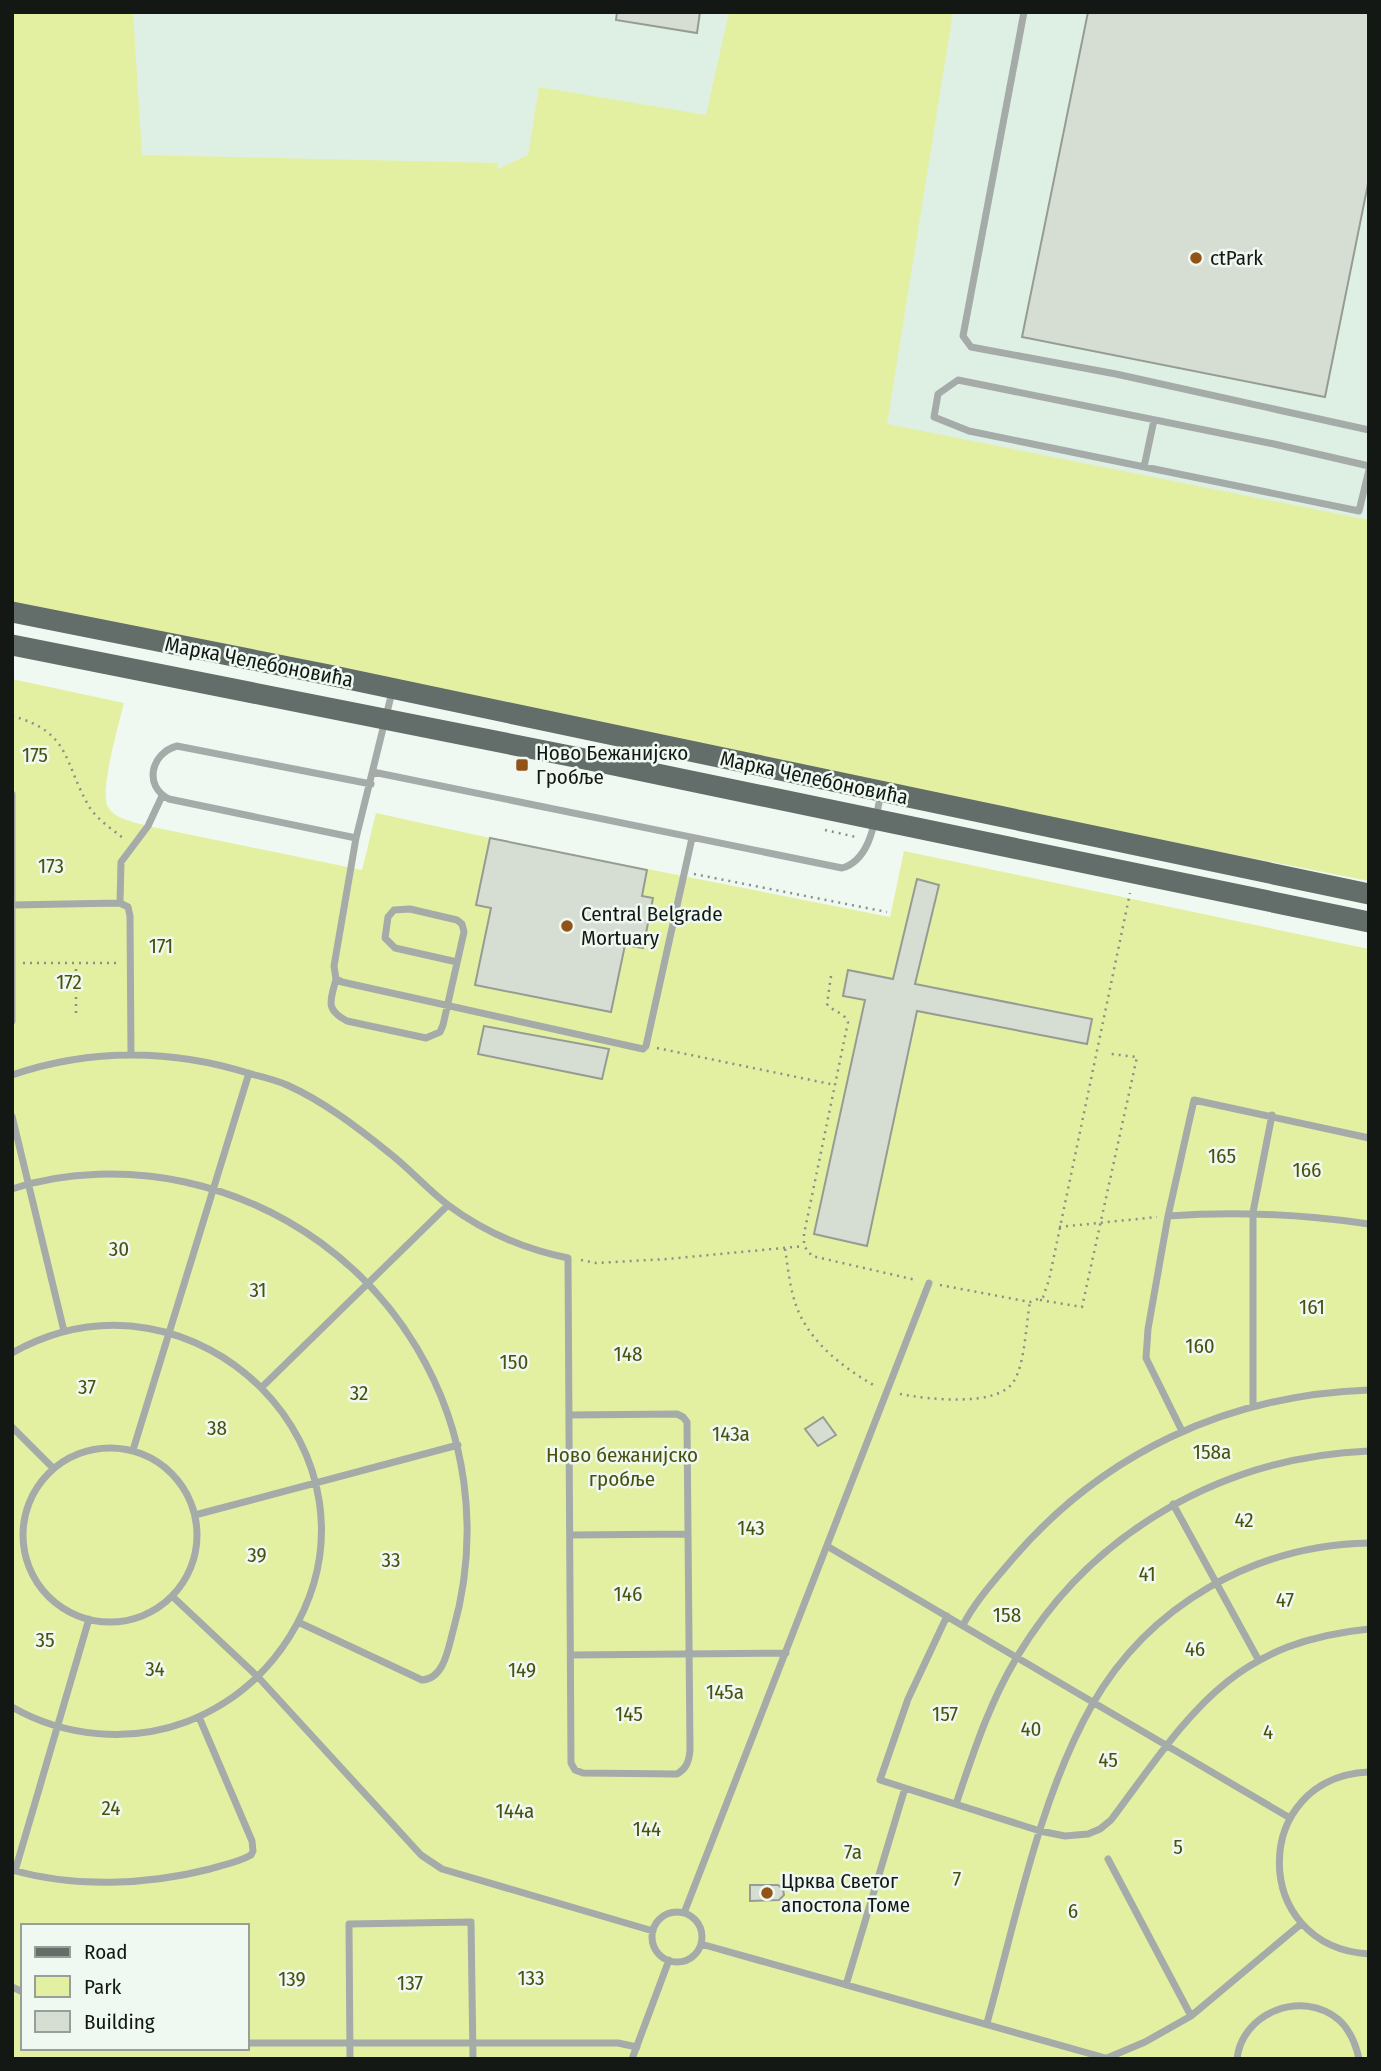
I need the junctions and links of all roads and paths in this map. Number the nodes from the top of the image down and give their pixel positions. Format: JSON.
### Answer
{"nodes":[{"id":1,"x":1024,"y":12,"type":"edge"},
{"id":2,"x":1154,"y":420,"type":"junction"},
{"id":3,"x":1369,"y":429,"type":"edge"},
{"id":4,"x":1143,"y":467,"type":"junction"},
{"id":5,"x":1369,"y":468,"type":"edge"},
{"id":6,"x":12,"y":612,"type":"edge"},
{"id":7,"x":12,"y":645,"type":"edge"},
{"id":8,"x":393,"y":689,"type":"junction"},
{"id":9,"x":12,"y":716,"type":"edge"},
{"id":10,"x":386,"y":719,"type":"junction"},
{"id":11,"x":373,"y":772,"type":"junction"},
{"id":12,"x":371,"y":784,"type":"junction"},
{"id":13,"x":881,"y":792,"type":"junction"},
{"id":14,"x":12,"y":794,"type":"edge"},
{"id":15,"x":162,"y":796,"type":"junction"},
{"id":16,"x":875,"y":821,"type":"junction"},
{"id":17,"x":356,"y":838,"type":"junction"},
{"id":18,"x":692,"y":838,"type":"junction"},
{"id":19,"x":133,"y":846,"type":"junction"},
{"id":20,"x":684,"y":872,"type":"junction"},
{"id":21,"x":1130,"y":893,"type":"dead end"},
{"id":22,"x":1369,"y":894,"type":"edge"},
{"id":23,"x":120,"y":903,"type":"junction"},
{"id":24,"x":13,"y":905,"type":"edge"},
{"id":25,"x":887,"y":912,"type":"dead end"},
{"id":26,"x":1369,"y":922,"type":"edge"},
{"id":27,"x":457,"y":962,"type":"junction"},
{"id":28,"x":13,"y":963,"type":"edge"},
{"id":29,"x":76,"y":963,"type":"junction"},
{"id":30,"x":130,"y":963,"type":"junction"},
{"id":31,"x":831,"y":976,"type":"dead end"},
{"id":32,"x":336,"y":978,"type":"junction"},
{"id":33,"x":447,"y":1006,"type":"junction"},
{"id":34,"x":76,"y":1013,"type":"dead end"},
{"id":35,"x":12,"y":1021,"type":"edge"},
{"id":36,"x":646,"y":1046,"type":"junction"},
{"id":37,"x":131,"y":1054,"type":"junction"},
{"id":38,"x":1111,"y":1054,"type":"dead end"},
{"id":39,"x":248,"y":1073,"type":"junction"},
{"id":40,"x":12,"y":1075,"type":"edge"},
{"id":41,"x":835,"y":1085,"type":"junction"},
{"id":42,"x":1272,"y":1115,"type":"junction"},
{"id":43,"x":12,"y":1116,"type":"edge"},
{"id":44,"x":1369,"y":1138,"type":"edge"},
{"id":45,"x":28,"y":1184,"type":"junction"},
{"id":46,"x":213,"y":1188,"type":"junction"},
{"id":47,"x":12,"y":1189,"type":"edge"},
{"id":48,"x":448,"y":1205,"type":"junction"},
{"id":49,"x":1253,"y":1212,"type":"junction"},
{"id":50,"x":1168,"y":1216,"type":"junction"},
{"id":51,"x":1101,"y":1223,"type":"junction"},
{"id":52,"x":1369,"y":1224,"type":"edge"},
{"id":53,"x":1059,"y":1227,"type":"junction"},
{"id":54,"x":804,"y":1246,"type":"junction"},
{"id":55,"x":568,"y":1258,"type":"junction"},
{"id":56,"x":367,"y":1283,"type":"junction"},
{"id":57,"x":929,"y":1283,"type":"junction"},
{"id":58,"x":1040,"y":1300,"type":"junction"},
{"id":59,"x":64,"y":1331,"type":"junction"},
{"id":60,"x":170,"y":1332,"type":"junction"},
{"id":61,"x":12,"y":1353,"type":"edge"},
{"id":62,"x":262,"y":1387,"type":"junction"},
{"id":63,"x":1369,"y":1390,"type":"edge"},
{"id":64,"x":1253,"y":1405,"type":"junction"},
{"id":65,"x":569,"y":1415,"type":"junction"},
{"id":66,"x":12,"y":1427,"type":"edge"},
{"id":67,"x":1182,"y":1431,"type":"junction"},
{"id":68,"x":458,"y":1445,"type":"junction"},
{"id":69,"x":133,"y":1450,"type":"junction"},
{"id":70,"x":1369,"y":1451,"type":"edge"},
{"id":71,"x":53,"y":1468,"type":"junction"},
{"id":72,"x":315,"y":1483,"type":"junction"},
{"id":73,"x":1173,"y":1504,"type":"junction"},
{"id":74,"x":195,"y":1515,"type":"junction"},
{"id":75,"x":687,"y":1534,"type":"junction"},
{"id":76,"x":571,"y":1535,"type":"junction"},
{"id":77,"x":1369,"y":1543,"type":"edge"},
{"id":78,"x":827,"y":1546,"type":"junction"},
{"id":79,"x":23,"y":1549,"type":"junction"},
{"id":80,"x":12,"y":1552,"type":"edge"},
{"id":81,"x":1215,"y":1583,"type":"junction"},
{"id":82,"x":172,"y":1596,"type":"junction"},
{"id":83,"x":947,"y":1616,"type":"junction"},
{"id":84,"x":89,"y":1619,"type":"junction"},
{"id":85,"x":298,"y":1622,"type":"junction"},
{"id":86,"x":962,"y":1625,"type":"junction"},
{"id":87,"x":1369,"y":1629,"type":"edge"},
{"id":88,"x":786,"y":1653,"type":"junction"},
{"id":89,"x":688,"y":1654,"type":"junction"},
{"id":90,"x":571,"y":1655,"type":"junction"},
{"id":91,"x":1017,"y":1657,"type":"junction"},
{"id":92,"x":1258,"y":1659,"type":"junction"},
{"id":93,"x":258,"y":1677,"type":"junction"},
{"id":94,"x":1093,"y":1703,"type":"junction"},
{"id":95,"x":12,"y":1707,"type":"edge"},
{"id":96,"x":199,"y":1717,"type":"junction"},
{"id":97,"x":59,"y":1727,"type":"junction"},
{"id":98,"x":1167,"y":1745,"type":"junction"},
{"id":99,"x":1369,"y":1772,"type":"edge"},
{"id":100,"x":905,"y":1788,"type":"junction"},
{"id":101,"x":956,"y":1804,"type":"junction"},
{"id":102,"x":1290,"y":1818,"type":"junction"},
{"id":103,"x":1040,"y":1831,"type":"junction"},
{"id":104,"x":1108,"y":1859,"type":"dead end"},
{"id":105,"x":14,"y":1870,"type":"edge"},
{"id":106,"x":684,"y":1913,"type":"junction"},
{"id":107,"x":1301,"y":1924,"type":"junction"},
{"id":108,"x":653,"y":1931,"type":"junction"},
{"id":109,"x":701,"y":1944,"type":"junction"},
{"id":110,"x":1369,"y":1954,"type":"edge"},
{"id":111,"x":669,"y":1960,"type":"junction"},
{"id":112,"x":846,"y":1984,"type":"junction"},
{"id":113,"x":1191,"y":2015,"type":"junction"},
{"id":114,"x":987,"y":2023,"type":"junction"},
{"id":115,"x":350,"y":2042,"type":"junction"},
{"id":116,"x":473,"y":2042,"type":"junction"},
{"id":117,"x":248,"y":2043,"type":"edge"},
{"id":118,"x":637,"y":2047,"type":"junction"},
{"id":119,"x":1108,"y":2058,"type":"edge"},
{"id":120,"x":350,"y":2059,"type":"edge"},
{"id":121,"x":473,"y":2059,"type":"edge"},
{"id":122,"x":632,"y":2059,"type":"edge"},
{"id":123,"x":1237,"y":2059,"type":"edge"},
{"id":124,"x":1359,"y":2059,"type":"edge"}],
"edges":[{"from":1,"to":3,"type":"lane"},
{"from":2,"to":4,"type":"lane"},
{"from":2,"to":4,"type":"lane"},
{"from":2,"to":5,"type":"lane"},
{"from":4,"to":5,"type":"lane"},
{"from":6,"to":8,"type":"main road","name":"Марка Челебоновића"},
{"from":7,"to":10,"type":"main road","name":"Марка Челебоновића"},
{"from":8,"to":10,"type":"lane"},
{"from":8,"to":13,"type":"main road","name":"Марка Челебоновића"},
{"from":9,"to":19,"type":"path"},
{"from":10,"to":11,"type":"lane"},
{"from":10,"to":16,"type":"main road","name":"Марка Челебоновића"},
{"from":11,"to":12,"type":"lane"},
{"from":11,"to":18,"type":"lane"},
{"from":12,"to":15,"type":"lane"},
{"from":12,"to":17,"type":"lane"},
{"from":13,"to":16,"type":"lane"},
{"from":13,"to":22,"type":"main road","name":"Марка Челебоновића"},
{"from":14,"to":24,"type":"lane"},
{"from":15,"to":17,"type":"lane"},
{"from":15,"to":19,"type":"lane"},
{"from":16,"to":18,"type":"lane"},
{"from":16,"to":26,"type":"main road","name":"Марка Челебоновића"},
{"from":17,"to":32,"type":"lane"},
{"from":18,"to":20,"type":"lane"},
{"from":19,"to":23,"type":"lane"},
{"from":20,"to":25,"type":"path"},
{"from":20,"to":36,"type":"lane"},
{"from":21,"to":53,"type":"path"},
{"from":23,"to":24,"type":"lane"},
{"from":23,"to":30,"type":"lane"},
{"from":24,"to":28,"type":"lane"},
{"from":27,"to":27,"type":"lane"},
{"from":27,"to":33,"type":"lane"},
{"from":28,"to":29,"type":"path"},
{"from":28,"to":35,"type":"lane"},
{"from":29,"to":30,"type":"path"},
{"from":29,"to":34,"type":"path"},
{"from":30,"to":37,"type":"lane"},
{"from":31,"to":41,"type":"path"},
{"from":32,"to":33,"type":"lane"},
{"from":32,"to":33,"type":"lane"},
{"from":33,"to":36,"type":"lane"},
{"from":36,"to":41,"type":"path"},
{"from":37,"to":39,"type":"lane"},
{"from":37,"to":40,"type":"lane"},
{"from":38,"to":51,"type":"path"},
{"from":39,"to":46,"type":"lane"},
{"from":39,"to":48,"type":"lane"},
{"from":41,"to":54,"type":"path"},
{"from":42,"to":44,"type":"lane"},
{"from":42,"to":49,"type":"lane"},
{"from":42,"to":50,"type":"lane"},
{"from":43,"to":45,"type":"lane"},
{"from":45,"to":46,"type":"lane"},
{"from":45,"to":47,"type":"lane"},
{"from":45,"to":59,"type":"lane"},
{"from":46,"to":56,"type":"lane"},
{"from":46,"to":60,"type":"lane"},
{"from":48,"to":55,"type":"lane"},
{"from":48,"to":56,"type":"lane"},
{"from":49,"to":50,"type":"lane"},
{"from":49,"to":52,"type":"lane"},
{"from":49,"to":64,"type":"lane"},
{"from":50,"to":51,"type":"path"},
{"from":50,"to":67,"type":"lane"},
{"from":51,"to":53,"type":"path"},
{"from":51,"to":58,"type":"path"},
{"from":53,"to":58,"type":"path"},
{"from":54,"to":55,"type":"path"},
{"from":54,"to":57,"type":"path"},
{"from":55,"to":65,"type":"lane"},
{"from":56,"to":62,"type":"lane"},
{"from":56,"to":68,"type":"lane"},
{"from":57,"to":58,"type":"path"},
{"from":57,"to":78,"type":"lane"},
{"from":59,"to":60,"type":"lane"},
{"from":59,"to":61,"type":"lane"},
{"from":60,"to":62,"type":"lane"},
{"from":60,"to":69,"type":"lane"},
{"from":62,"to":72,"type":"lane"},
{"from":63,"to":64,"type":"lane"},
{"from":64,"to":67,"type":"lane"},
{"from":65,"to":75,"type":"lane"},
{"from":65,"to":76,"type":"lane"},
{"from":66,"to":71,"type":"lane"},
{"from":67,"to":86,"type":"lane"},
{"from":68,"to":72,"type":"lane"},
{"from":68,"to":85,"type":"lane"},
{"from":69,"to":71,"type":"lane"},
{"from":69,"to":74,"type":"lane"},
{"from":70,"to":73,"type":"lane"},
{"from":71,"to":79,"type":"lane"},
{"from":72,"to":74,"type":"lane"},
{"from":72,"to":85,"type":"lane"},
{"from":73,"to":81,"type":"lane"},
{"from":73,"to":91,"type":"lane"},
{"from":74,"to":82,"type":"lane"},
{"from":75,"to":76,"type":"lane"},
{"from":75,"to":89,"type":"lane"},
{"from":76,"to":90,"type":"lane"},
{"from":77,"to":81,"type":"lane"},
{"from":78,"to":83,"type":"lane"},
{"from":78,"to":88,"type":"lane"},
{"from":79,"to":80,"type":"lane"},
{"from":79,"to":84,"type":"lane"},
{"from":81,"to":92,"type":"lane"},
{"from":81,"to":94,"type":"lane"},
{"from":82,"to":84,"type":"lane"},
{"from":82,"to":93,"type":"lane"},
{"from":83,"to":86,"type":"lane"},
{"from":83,"to":100,"type":"lane"},
{"from":84,"to":97,"type":"lane"},
{"from":85,"to":93,"type":"lane"},
{"from":86,"to":91,"type":"lane"},
{"from":87,"to":92,"type":"lane"},
{"from":88,"to":89,"type":"lane"},
{"from":88,"to":106,"type":"lane"},
{"from":89,"to":90,"type":"lane"},
{"from":89,"to":90,"type":"lane"},
{"from":91,"to":94,"type":"lane"},
{"from":91,"to":101,"type":"lane"},
{"from":92,"to":98,"type":"lane"},
{"from":93,"to":96,"type":"lane"},
{"from":93,"to":108,"type":"lane"},
{"from":94,"to":98,"type":"lane"},
{"from":94,"to":103,"type":"lane"},
{"from":95,"to":97,"type":"lane"},
{"from":96,"to":97,"type":"lane"},
{"from":96,"to":105,"type":"lane"},
{"from":97,"to":105,"type":"lane"},
{"from":98,"to":102,"type":"lane"},
{"from":98,"to":103,"type":"lane"},
{"from":99,"to":102,"type":"lane"},
{"from":100,"to":101,"type":"lane"},
{"from":100,"to":112,"type":"lane"},
{"from":101,"to":103,"type":"lane"},
{"from":102,"to":107,"type":"lane"},
{"from":103,"to":114,"type":"lane"},
{"from":104,"to":113,"type":"lane"},
{"from":106,"to":108,"type":"lane"},
{"from":106,"to":109,"type":"lane"},
{"from":107,"to":110,"type":"lane"},
{"from":107,"to":113,"type":"lane"},
{"from":108,"to":111,"type":"lane"},
{"from":109,"to":111,"type":"lane"},
{"from":109,"to":112,"type":"lane"},
{"from":111,"to":118,"type":"lane"},
{"from":112,"to":114,"type":"lane"},
{"from":113,"to":119,"type":"lane"},
{"from":114,"to":119,"type":"lane"},
{"from":115,"to":116,"type":"lane"},
{"from":115,"to":116,"type":"lane"},
{"from":115,"to":117,"type":"lane"},
{"from":115,"to":120,"type":"lane"},
{"from":116,"to":118,"type":"lane"},
{"from":116,"to":121,"type":"lane"},
{"from":118,"to":122,"type":"lane"},
{"from":123,"to":124,"type":"lane"}]}
